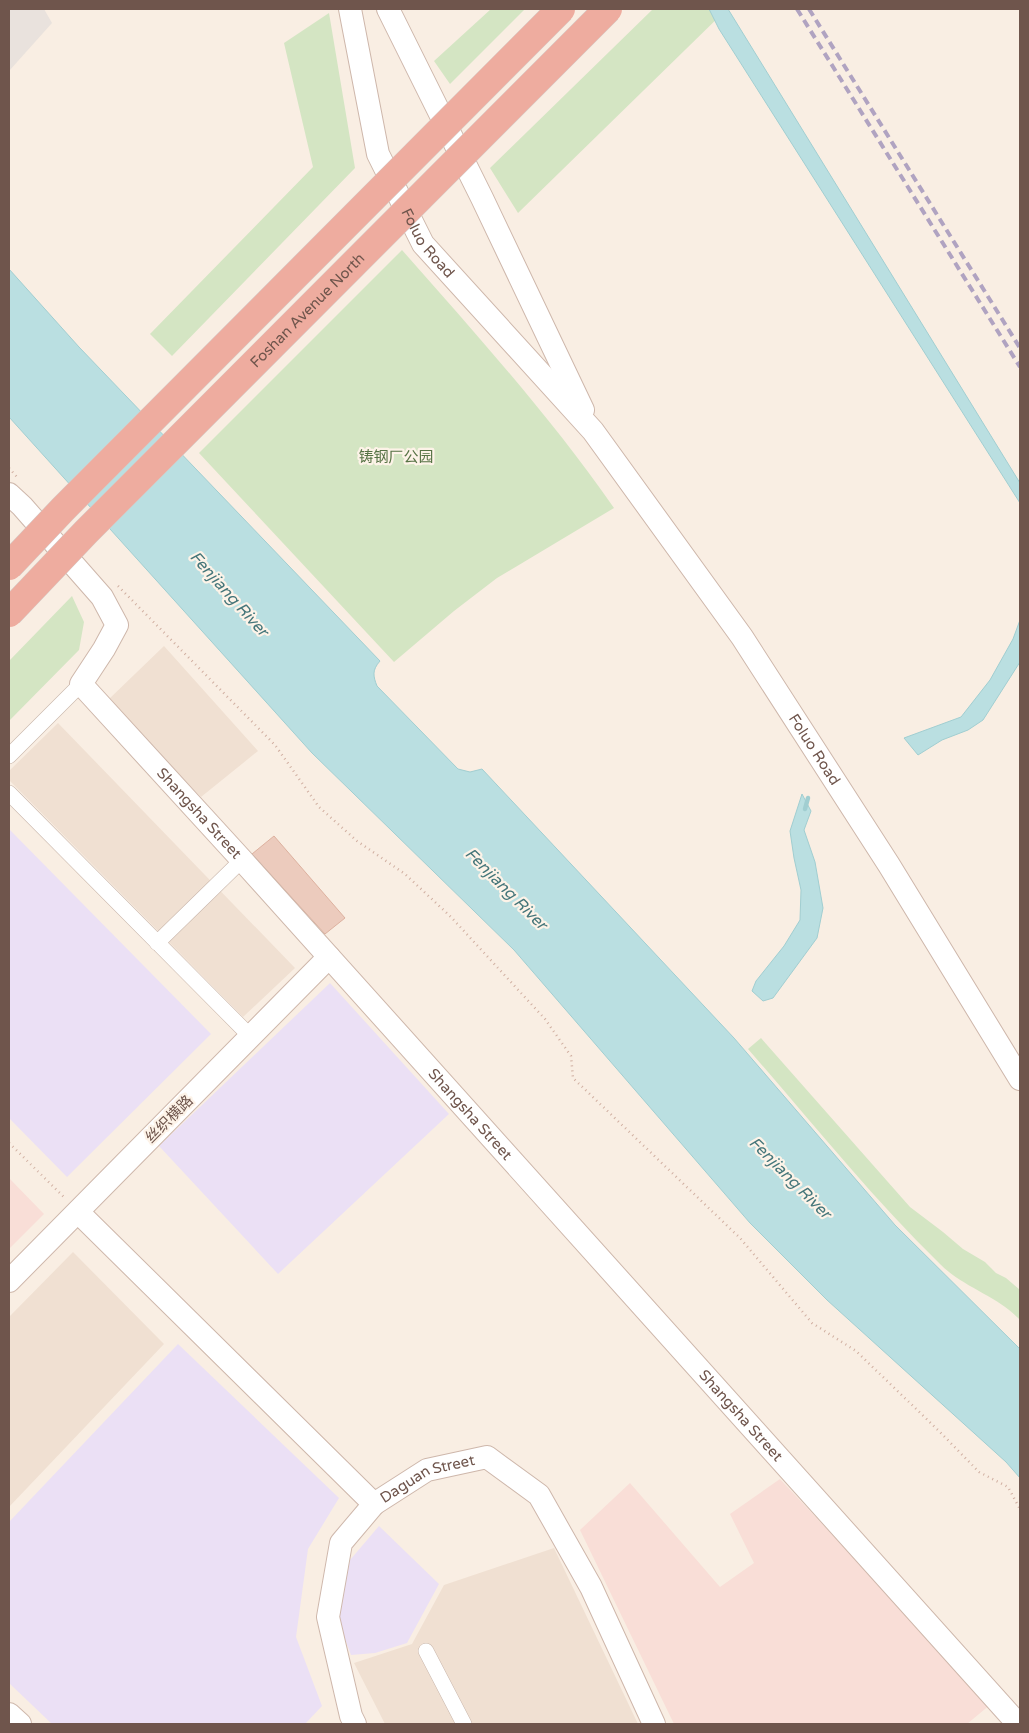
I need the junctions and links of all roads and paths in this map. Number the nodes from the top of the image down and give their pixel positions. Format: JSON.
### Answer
{"nodes":[{"id":1,"x":350,"y":9,"type":"edge"},
{"id":2,"x":388,"y":9,"type":"edge"},
{"id":3,"x":561,"y":9,"type":"edge"},
{"id":4,"x":608,"y":9,"type":"edge"},
{"id":5,"x":593,"y":431,"type":"junction"},
{"id":6,"x":9,"y":468,"type":"edge"},
{"id":7,"x":15,"y":488,"type":"edge"},
{"id":8,"x":9,"y":566,"type":"edge"},
{"id":9,"x":118,"y":586,"type":"dead end"},
{"id":10,"x":9,"y":613,"type":"edge"},
{"id":11,"x":81,"y":684,"type":"junction"},
{"id":12,"x":9,"y":756,"type":"edge"},
{"id":13,"x":9,"y":793,"type":"edge"},
{"id":14,"x":242,"y":860,"type":"junction"},
{"id":15,"x":157,"y":943,"type":"junction"},
{"id":16,"x":329,"y":957,"type":"junction"},
{"id":17,"x":251,"y":1037,"type":"junction"},
{"id":18,"x":1020,"y":1079,"type":"edge"},
{"id":19,"x":9,"y":1143,"type":"edge"},
{"id":20,"x":78,"y":1212,"type":"junction"},
{"id":21,"x":9,"y":1281,"type":"edge"},
{"id":22,"x":374,"y":1504,"type":"junction"},
{"id":23,"x":1020,"y":1509,"type":"edge"},
{"id":24,"x":426,"y":1651,"type":"dead end"},
{"id":25,"x":9,"y":1714,"type":"edge"},
{"id":26,"x":349,"y":1721,"type":"edge"},
{"id":27,"x":20,"y":1724,"type":"edge"},
{"id":28,"x":464,"y":1724,"type":"edge"},
{"id":29,"x":654,"y":1724,"type":"edge"},
{"id":30,"x":1018,"y":1724,"type":"edge"}],
"edges":[{"from":1,"to":5,"type":"street","name":"Foluo Road"},
{"from":2,"to":5,"type":"street","name":"Foluo Road"},
{"from":3,"to":8,"type":"highway","bridge":true},
{"from":4,"to":10,"type":"highway","name":"Foshan Avenue North","bridge":true},
{"from":5,"to":18,"type":"street","name":"Foluo Road"},
{"from":6,"to":7,"type":"path"},
{"from":7,"to":11,"type":"street"},
{"from":9,"to":23,"type":"path"},
{"from":11,"to":12,"type":"street"},
{"from":11,"to":14,"type":"street","name":"Shangsha Street"},
{"from":13,"to":15,"type":"street"},
{"from":14,"to":15,"type":"street"},
{"from":14,"to":16,"type":"street","name":"Shangsha Street"},
{"from":15,"to":17,"type":"street"},
{"from":16,"to":17,"type":"street","name":"丝织横路"},
{"from":16,"to":30,"type":"street","name":"Shangsha Street"},
{"from":17,"to":20,"type":"street","name":"丝织横路"},
{"from":19,"to":20,"type":"path"},
{"from":20,"to":21,"type":"street","name":"丝织横路"},
{"from":20,"to":22,"type":"street","name":"Daguan Street"},
{"from":22,"to":26,"type":"street"},
{"from":22,"to":29,"type":"street","name":"Daguan Street"},
{"from":24,"to":28,"type":"street"},
{"from":25,"to":27,"type":"street"}]}
